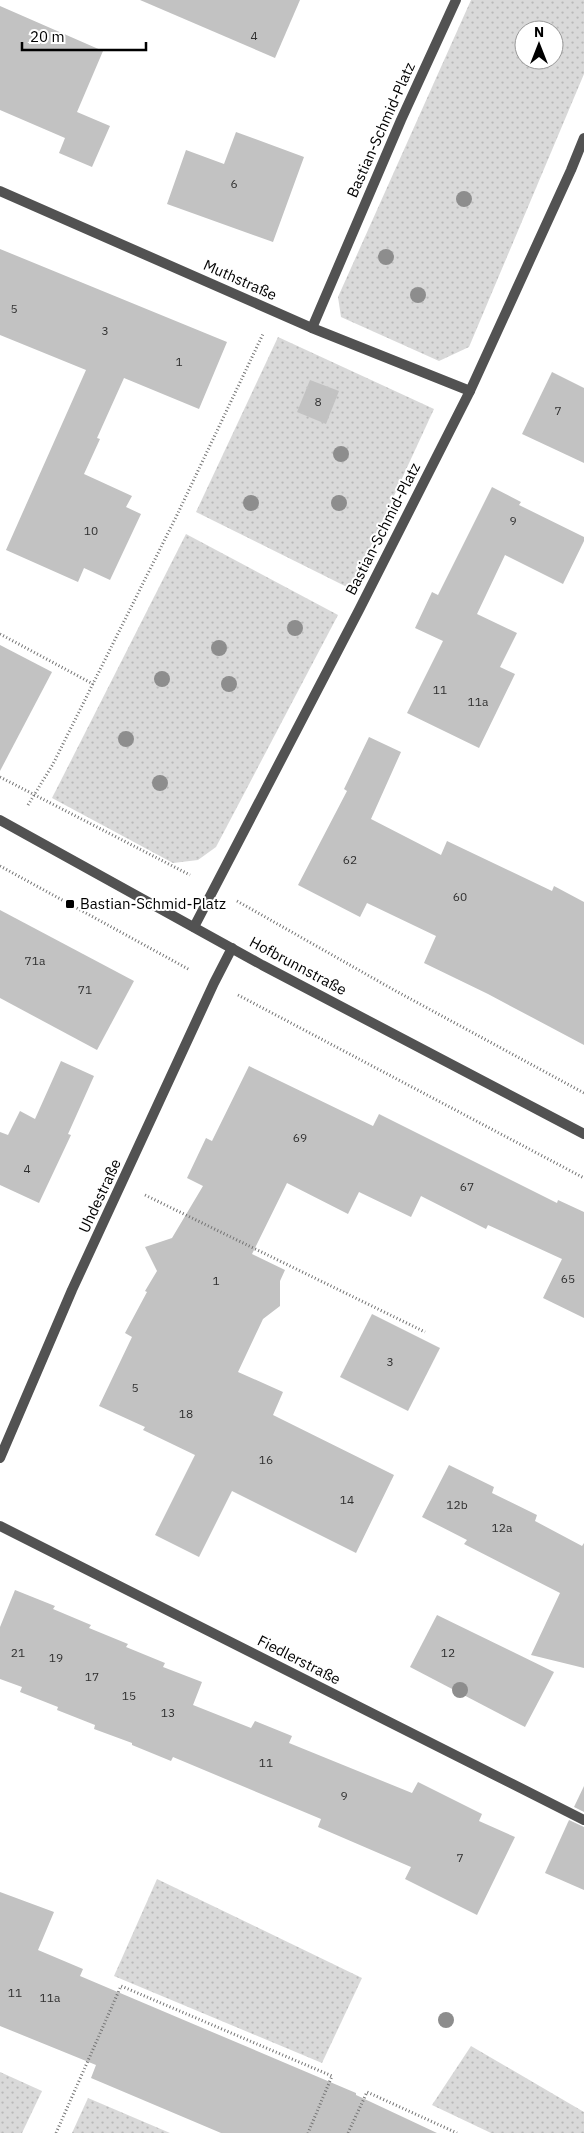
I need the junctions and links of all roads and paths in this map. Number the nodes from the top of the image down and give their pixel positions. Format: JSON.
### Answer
{"nodes":[{"id":1,"x":456,"y":0,"type":"edge"},
{"id":2,"x":584,"y":138,"type":"edge"},
{"id":3,"x":0,"y":191,"type":"edge"},
{"id":4,"x":274,"y":311,"type":"junction"},
{"id":5,"x":312,"y":328,"type":"junction"},
{"id":6,"x":470,"y":391,"type":"junction"},
{"id":7,"x":0,"y":634,"type":"edge"},
{"id":8,"x":93,"y":684,"type":"junction"},
{"id":9,"x":0,"y":777,"type":"edge"},
{"id":10,"x":35,"y":795,"type":"junction"},
{"id":11,"x":0,"y":820,"type":"edge"},
{"id":12,"x":13,"y":827,"type":"junction"},
{"id":13,"x":0,"y":866,"type":"edge"},
{"id":14,"x":214,"y":888,"type":"junction"},
{"id":15,"x":194,"y":928,"type":"junction"},
{"id":16,"x":232,"y":948,"type":"junction"},
{"id":17,"x":214,"y":983,"type":"junction"},
{"id":18,"x":584,"y":1093,"type":"edge"},
{"id":19,"x":584,"y":1134,"type":"edge"},
{"id":20,"x":584,"y":1178,"type":"edge"},
{"id":21,"x":122,"y":1184,"type":"junction"},
{"id":22,"x":426,"y":1332,"type":"dead end"},
{"id":23,"x":0,"y":1458,"type":"edge"},
{"id":24,"x":0,"y":1526,"type":"edge"},
{"id":25,"x":584,"y":1820,"type":"edge"},
{"id":26,"x":56,"y":2133,"type":"edge"},
{"id":27,"x":308,"y":2133,"type":"edge"},
{"id":28,"x":348,"y":2133,"type":"edge"},
{"id":29,"x":457,"y":2133,"type":"edge"}],
"edges":[{"from":1,"to":5,"type":"street","name":"Bastian-Schmid-Platz"},
{"from":2,"to":6,"type":"street","name":"Bastian-Schmid-Platz"},
{"from":3,"to":4,"type":"street","name":"Muthstraße"},
{"from":4,"to":5,"type":"street","name":"Muthstraße"},
{"from":4,"to":8,"type":"path"},
{"from":5,"to":6,"type":"street","name":"Muthstraße"},
{"from":6,"to":14,"type":"street","name":"Bastian-Schmid-Platz"},
{"from":7,"to":8,"type":"path"},
{"from":8,"to":10,"type":"path"},
{"from":9,"to":10,"type":"path"},
{"from":10,"to":12,"type":"path"},
{"from":10,"to":14,"type":"path"},
{"from":11,"to":12,"type":"street","name":"Hofbrunnstraße"},
{"from":12,"to":15,"type":"street","name":"Hofbrunnstraße"},
{"from":13,"to":17,"type":"path"},
{"from":14,"to":15,"type":"street","name":"Bastian-Schmid-Platz"},
{"from":14,"to":18,"type":"path"},
{"from":15,"to":16,"type":"street","name":"Hofbrunnstraße"},
{"from":16,"to":17,"type":"street","name":"Uhdestraße"},
{"from":16,"to":19,"type":"street","name":"Hofbrunnstraße"},
{"from":17,"to":20,"type":"path"},
{"from":17,"to":21,"type":"street","name":"Uhdestraße"},
{"from":21,"to":22,"type":"path"},
{"from":21,"to":23,"type":"street","name":"Uhdestraße"},
{"from":24,"to":25,"type":"street","name":"Fiedlerstraße"},
{"from":26,"to":27,"type":"path"},
{"from":28,"to":29,"type":"path"}]}
